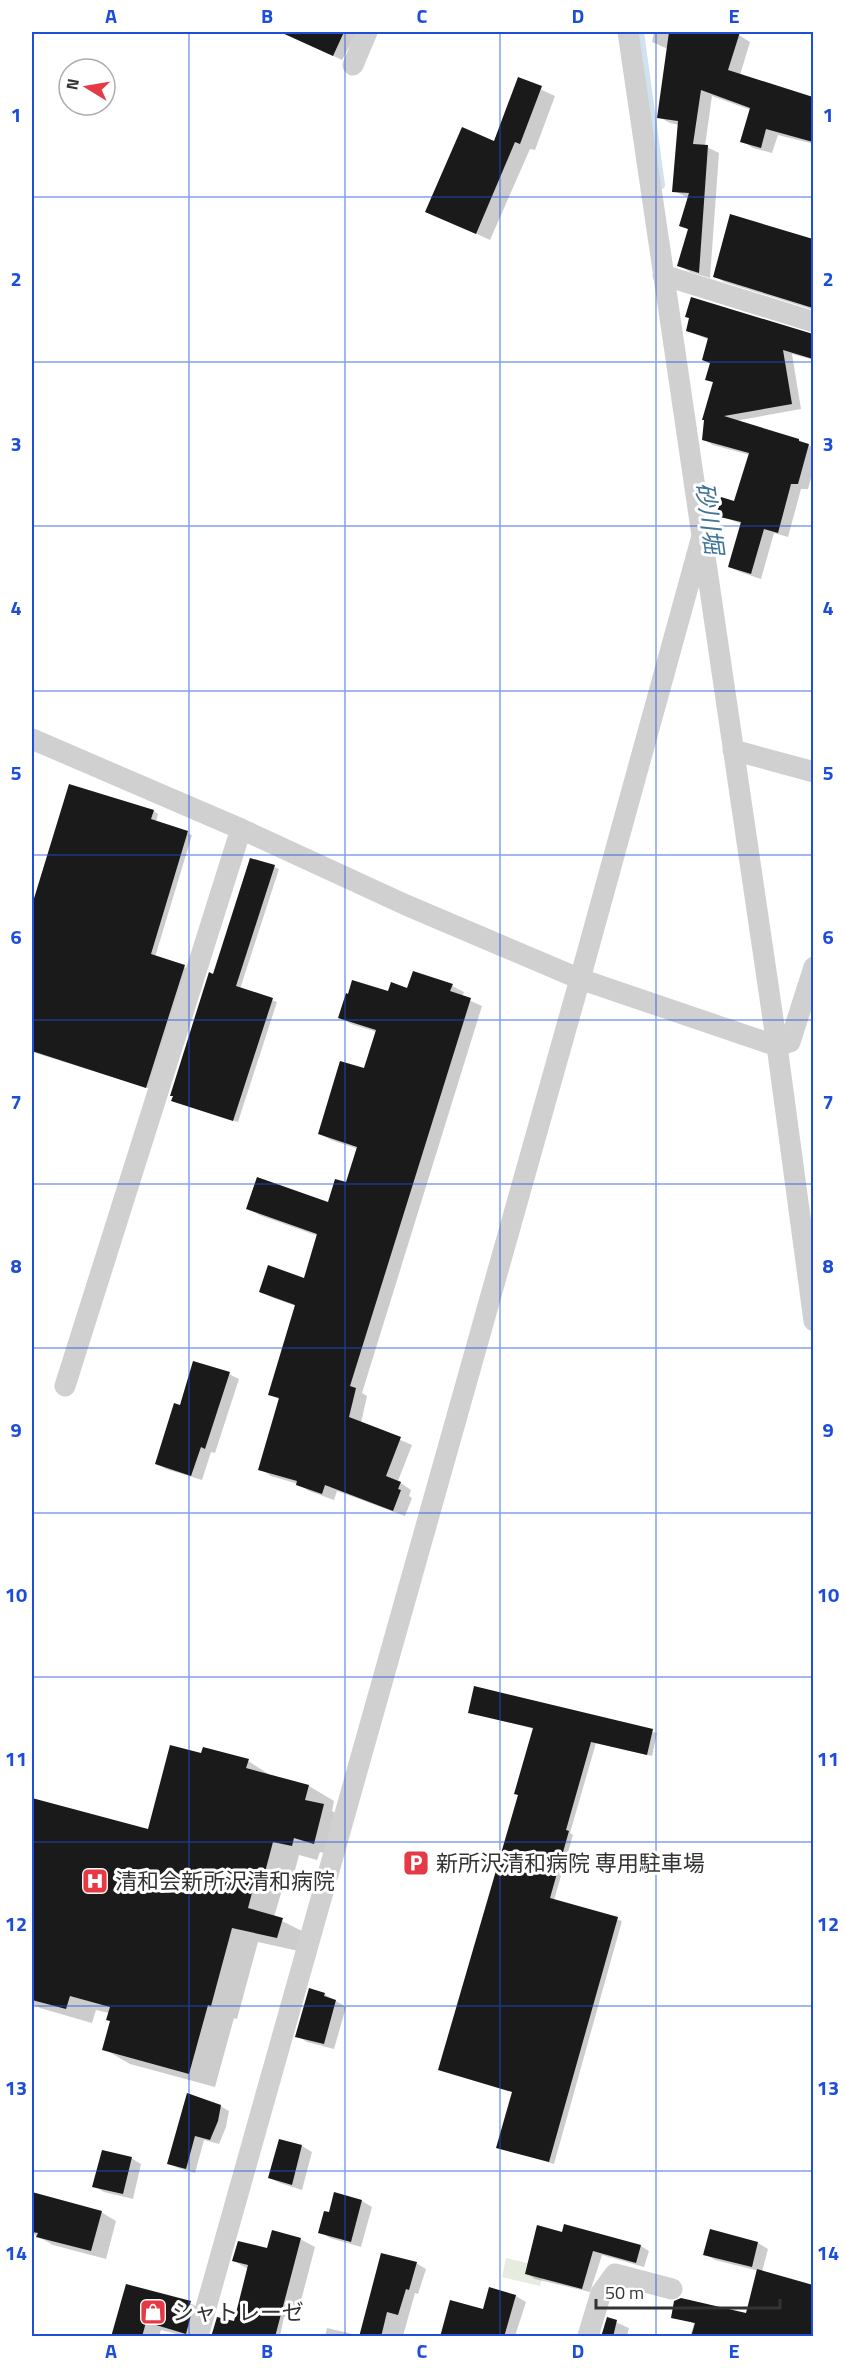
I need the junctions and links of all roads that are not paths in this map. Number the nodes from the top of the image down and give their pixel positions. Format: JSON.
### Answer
{"nodes":[{"id":1,"x":367,"y":32,"type":"edge"},
{"id":2,"x":628,"y":32,"type":"edge"},
{"id":3,"x":352,"y":65,"type":"dead end"},
{"id":4,"x":663,"y":275,"type":"junction"},
{"id":5,"x":813,"y":322,"type":"edge"},
{"id":6,"x":702,"y":537,"type":"junction"},
{"id":7,"x":32,"y":739,"type":"edge"},
{"id":8,"x":733,"y":750,"type":"junction"},
{"id":9,"x":813,"y":772,"type":"edge"},
{"id":10,"x":241,"y":829,"type":"junction"},
{"id":11,"x":813,"y":967,"type":"edge"},
{"id":12,"x":580,"y":979,"type":"junction"},
{"id":13,"x":777,"y":1046,"type":"junction"},
{"id":14,"x":806,"y":1221,"type":"edge"},
{"id":15,"x":813,"y":1321,"type":"edge"},
{"id":16,"x":64,"y":1386,"type":"dead end"},
{"id":17,"x":672,"y":2289,"type":"dead end"},
{"id":18,"x":198,"y":2337,"type":"edge"},
{"id":19,"x":588,"y":2337,"type":"edge"}],
"edges":[{"from":1,"to":3,"type":"street"},
{"from":2,"to":4,"type":"street"},
{"from":4,"to":5,"type":"street"},
{"from":4,"to":6,"type":"street"},
{"from":6,"to":8,"type":"street"},
{"from":6,"to":12,"type":"street"},
{"from":7,"to":10,"type":"street"},
{"from":8,"to":9,"type":"street"},
{"from":8,"to":13,"type":"street"},
{"from":10,"to":12,"type":"street"},
{"from":10,"to":16,"type":"street"},
{"from":11,"to":13,"type":"street"},
{"from":12,"to":13,"type":"street"},
{"from":12,"to":18,"type":"street"},
{"from":13,"to":14,"type":"street"},
{"from":14,"to":15,"type":"street"},
{"from":17,"to":19,"type":"street"}]}
